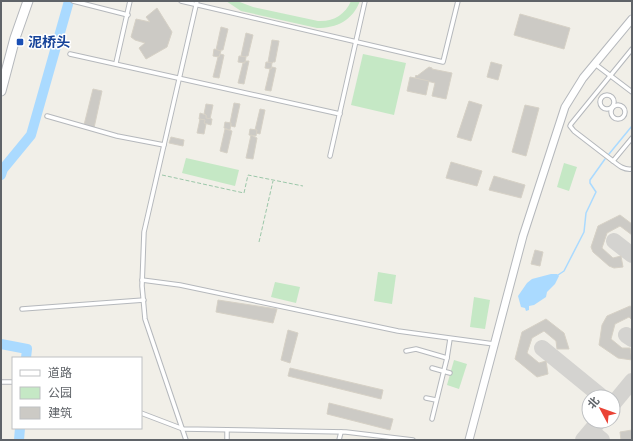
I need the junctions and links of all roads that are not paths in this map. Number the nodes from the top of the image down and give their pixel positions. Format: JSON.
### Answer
{"nodes":[{"id":1,"x":28,"y":1,"type":"edge"},
{"id":2,"x":73,"y":1,"type":"edge"},
{"id":3,"x":130,"y":1,"type":"edge"},
{"id":4,"x":181,"y":1,"type":"edge"},
{"id":5,"x":365,"y":1,"type":"edge"},
{"id":6,"x":458,"y":1,"type":"edge"},
{"id":7,"x":197,"y":3,"type":"edge"},
{"id":8,"x":128,"y":15,"type":"junction"},
{"id":9,"x":632,"y":19,"type":"edge"},
{"id":10,"x":356,"y":42,"type":"junction"},
{"id":11,"x":632,"y":49,"type":"edge"},
{"id":12,"x":70,"y":54,"type":"dead end"},
{"id":13,"x":116,"y":63,"type":"junction"},
{"id":14,"x":595,"y":64,"type":"junction"},
{"id":15,"x":610,"y":76,"type":"junction"},
{"id":16,"x":180,"y":77,"type":"junction"},
{"id":17,"x":1,"y":91,"type":"edge"},
{"id":18,"x":632,"y":92,"type":"edge"},
{"id":19,"x":596,"y":94,"type":"junction"},
{"id":20,"x":601,"y":98,"type":"junction"},
{"id":21,"x":340,"y":114,"type":"junction"},
{"id":22,"x":47,"y":116,"type":"dead end"},
{"id":23,"x":632,"y":138,"type":"edge"},
{"id":24,"x":164,"y":145,"type":"junction"},
{"id":25,"x":330,"y":156,"type":"dead end"},
{"id":26,"x":613,"y":161,"type":"junction"},
{"id":27,"x":632,"y":169,"type":"edge"},
{"id":28,"x":142,"y":280,"type":"junction"},
{"id":29,"x":144,"y":300,"type":"junction"},
{"id":30,"x":22,"y":309,"type":"dead end"},
{"id":31,"x":450,"y":338,"type":"junction"},
{"id":32,"x":494,"y":344,"type":"junction"},
{"id":33,"x":406,"y":351,"type":"dead end"},
{"id":34,"x":447,"y":358,"type":"junction"},
{"id":35,"x":432,"y":368,"type":"dead end"},
{"id":36,"x":444,"y":372,"type":"junction"},
{"id":37,"x":450,"y":373,"type":"dead end"},
{"id":38,"x":1,"y":382,"type":"edge"},
{"id":39,"x":12,"y":382,"type":"edge"},
{"id":40,"x":426,"y":398,"type":"dead end"},
{"id":41,"x":436,"y":400,"type":"junction"},
{"id":42,"x":142,"y":413,"type":"edge"},
{"id":43,"x":432,"y":419,"type":"dead end"},
{"id":44,"x":183,"y":429,"type":"junction"},
{"id":45,"x":227,"y":430,"type":"junction"},
{"id":46,"x":341,"y":432,"type":"junction"},
{"id":47,"x":376,"y":438,"type":"edge"},
{"id":48,"x":186,"y":440,"type":"edge"},
{"id":49,"x":227,"y":440,"type":"edge"},
{"id":50,"x":339,"y":440,"type":"edge"},
{"id":51,"x":413,"y":440,"type":"edge"},
{"id":52,"x":469,"y":440,"type":"edge"}],
"edges":[{"from":1,"to":17,"type":"street"},
{"from":2,"to":8,"type":"lane"},
{"from":3,"to":8,"type":"lane"},
{"from":4,"to":7,"type":"lane"},
{"from":5,"to":10,"type":"lane"},
{"from":6,"to":10,"type":"lane"},
{"from":7,"to":10,"type":"lane"},
{"from":7,"to":16,"type":"lane"},
{"from":8,"to":13,"type":"lane"},
{"from":9,"to":14,"type":"street"},
{"from":10,"to":21,"type":"lane"},
{"from":11,"to":15,"type":"lane"},
{"from":12,"to":13,"type":"lane"},
{"from":13,"to":16,"type":"lane"},
{"from":14,"to":15,"type":"lane"},
{"from":14,"to":32,"type":"street"},
{"from":15,"to":18,"type":"lane"},
{"from":15,"to":19,"type":"lane"},
{"from":16,"to":21,"type":"lane"},
{"from":16,"to":24,"type":"lane"},
{"from":19,"to":20,"type":"lane"},
{"from":19,"to":26,"type":"lane"},
{"from":20,"to":20,"type":"lane"},
{"from":21,"to":25,"type":"lane"},
{"from":22,"to":24,"type":"lane"},
{"from":23,"to":26,"type":"lane"},
{"from":24,"to":28,"type":"lane"},
{"from":26,"to":27,"type":"lane"},
{"from":28,"to":29,"type":"lane"},
{"from":28,"to":31,"type":"lane"},
{"from":29,"to":30,"type":"lane"},
{"from":29,"to":44,"type":"lane"},
{"from":31,"to":32,"type":"lane"},
{"from":31,"to":34,"type":"lane"},
{"from":32,"to":52,"type":"street"},
{"from":33,"to":34,"type":"lane"},
{"from":34,"to":36,"type":"lane"},
{"from":35,"to":36,"type":"lane"},
{"from":36,"to":37,"type":"lane"},
{"from":36,"to":41,"type":"lane"},
{"from":38,"to":39,"type":"lane"},
{"from":40,"to":41,"type":"lane"},
{"from":41,"to":43,"type":"lane"},
{"from":42,"to":44,"type":"lane"},
{"from":44,"to":45,"type":"lane"},
{"from":44,"to":48,"type":"lane"},
{"from":45,"to":46,"type":"lane"},
{"from":45,"to":49,"type":"lane"},
{"from":46,"to":47,"type":"lane"},
{"from":46,"to":50,"type":"lane"},
{"from":47,"to":51,"type":"lane"}]}
